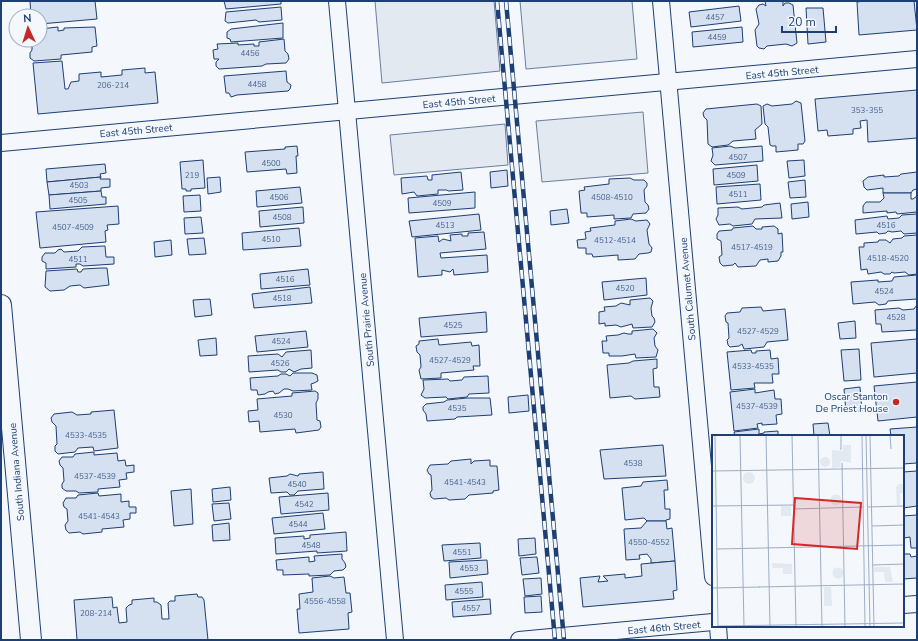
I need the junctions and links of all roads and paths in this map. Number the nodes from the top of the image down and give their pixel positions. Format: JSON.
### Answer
{"nodes":[{"id":1,"x":337,"y":1,"type":"edge"},
{"id":2,"x":661,"y":1,"type":"edge"},
{"id":3,"x":917,"y":59,"type":"edge"},
{"id":4,"x":669,"y":82,"type":"junction"},
{"id":5,"x":347,"y":111,"type":"junction"},
{"id":6,"x":1,"y":143,"type":"edge"},
{"id":7,"x":1,"y":305,"type":"edge"},
{"id":8,"x":712,"y":566,"type":"edge"},
{"id":9,"x":917,"y":604,"type":"edge"},
{"id":10,"x":904,"y":605,"type":"edge"},
{"id":11,"x":712,"y":622,"type":"edge"},
{"id":12,"x":718,"y":627,"type":"edge"},
{"id":13,"x":31,"y":640,"type":"edge"},
{"id":14,"x":395,"y":640,"type":"edge"},
{"id":15,"x":519,"y":640,"type":"edge"},
{"id":16,"x":719,"y":640,"type":"edge"}],
"edges":[{"from":1,"to":5,"type":"street","name":"South Prairie Avenue"},
{"from":2,"to":4,"type":"street","name":"South Calumet Avenue"},
{"from":3,"to":4,"type":"street","name":"East 45th Street"},
{"from":4,"to":5,"type":"street","name":"East 45th Street"},
{"from":4,"to":8,"type":"street","name":"South Calumet Avenue"},
{"from":5,"to":6,"type":"street","name":"East 45th Street"},
{"from":5,"to":14,"type":"street","name":"South Prairie Avenue"},
{"from":7,"to":13,"type":"street","name":"South Indiana Avenue"},
{"from":9,"to":10,"type":"street"},
{"from":11,"to":15,"type":"street","name":"East 46th Street"},
{"from":12,"to":16,"type":"street"}]}
